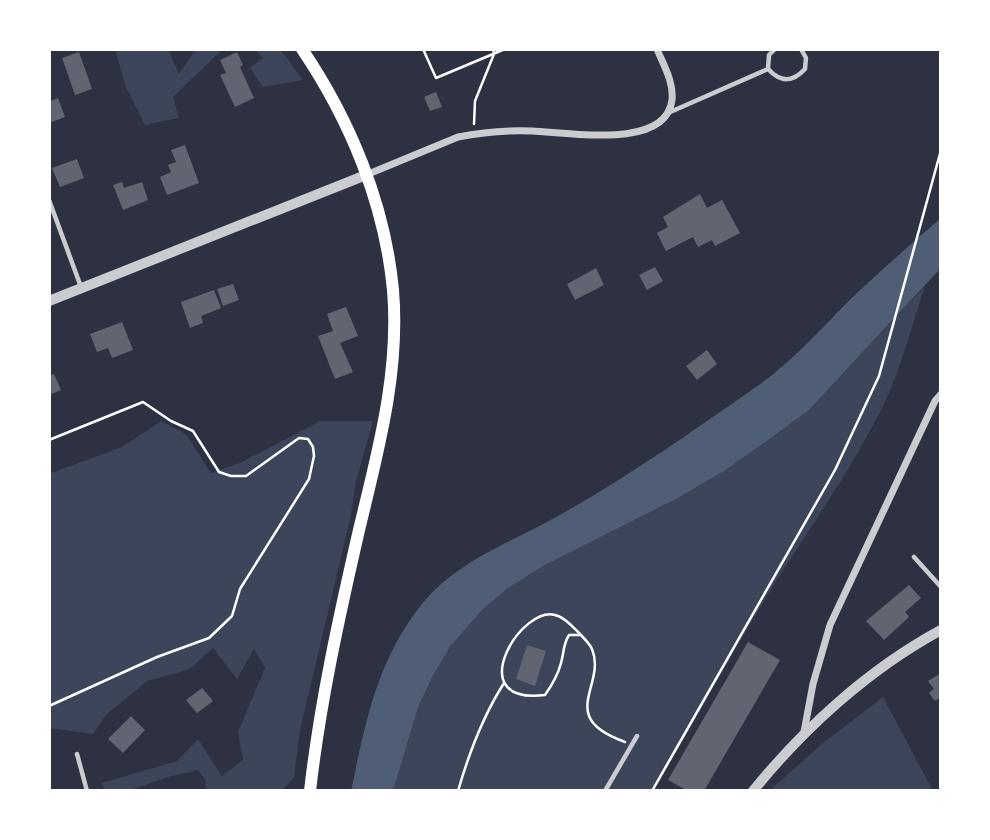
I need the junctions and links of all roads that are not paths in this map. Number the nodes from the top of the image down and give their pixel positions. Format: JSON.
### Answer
{"nodes":[{"id":1,"x":302,"y":49,"type":"edge"},
{"id":2,"x":657,"y":49,"type":"edge"},
{"id":3,"x":775,"y":49,"type":"edge"},
{"id":4,"x":801,"y":49,"type":"edge"},
{"id":5,"x":768,"y":69,"type":"junction"},
{"id":6,"x":667,"y":113,"type":"junction"},
{"id":7,"x":366,"y":175,"type":"junction"},
{"id":8,"x":49,"y":200,"type":"edge"},
{"id":9,"x":82,"y":288,"type":"junction"},
{"id":10,"x":49,"y":301,"type":"edge"},
{"id":11,"x":941,"y":394,"type":"edge"},
{"id":12,"x":914,"y":558,"type":"dead end"},
{"id":13,"x":941,"y":587,"type":"edge"},
{"id":14,"x":941,"y":630,"type":"edge"},
{"id":15,"x":804,"y":734,"type":"junction"},
{"id":16,"x":637,"y":736,"type":"dead end"},
{"id":17,"x":77,"y":754,"type":"dead end"},
{"id":18,"x":87,"y":791,"type":"edge"},
{"id":19,"x":310,"y":791,"type":"edge"},
{"id":20,"x":605,"y":791,"type":"edge"},
{"id":21,"x":753,"y":791,"type":"edge"}],
"edges":[{"from":1,"to":7,"type":"main road"},
{"from":2,"to":6,"type":"street"},
{"from":3,"to":5,"type":"lane"},
{"from":4,"to":5,"type":"lane"},
{"from":5,"to":6,"type":"lane"},
{"from":6,"to":7,"type":"street"},
{"from":7,"to":9,"type":"street"},
{"from":7,"to":19,"type":"main road"},
{"from":8,"to":9,"type":"lane"},
{"from":9,"to":10,"type":"street"},
{"from":11,"to":15,"type":"street"},
{"from":12,"to":13,"type":"lane"},
{"from":14,"to":15,"type":"street"},
{"from":15,"to":21,"type":"street"},
{"from":16,"to":20,"type":"lane"},
{"from":17,"to":18,"type":"lane"}]}
